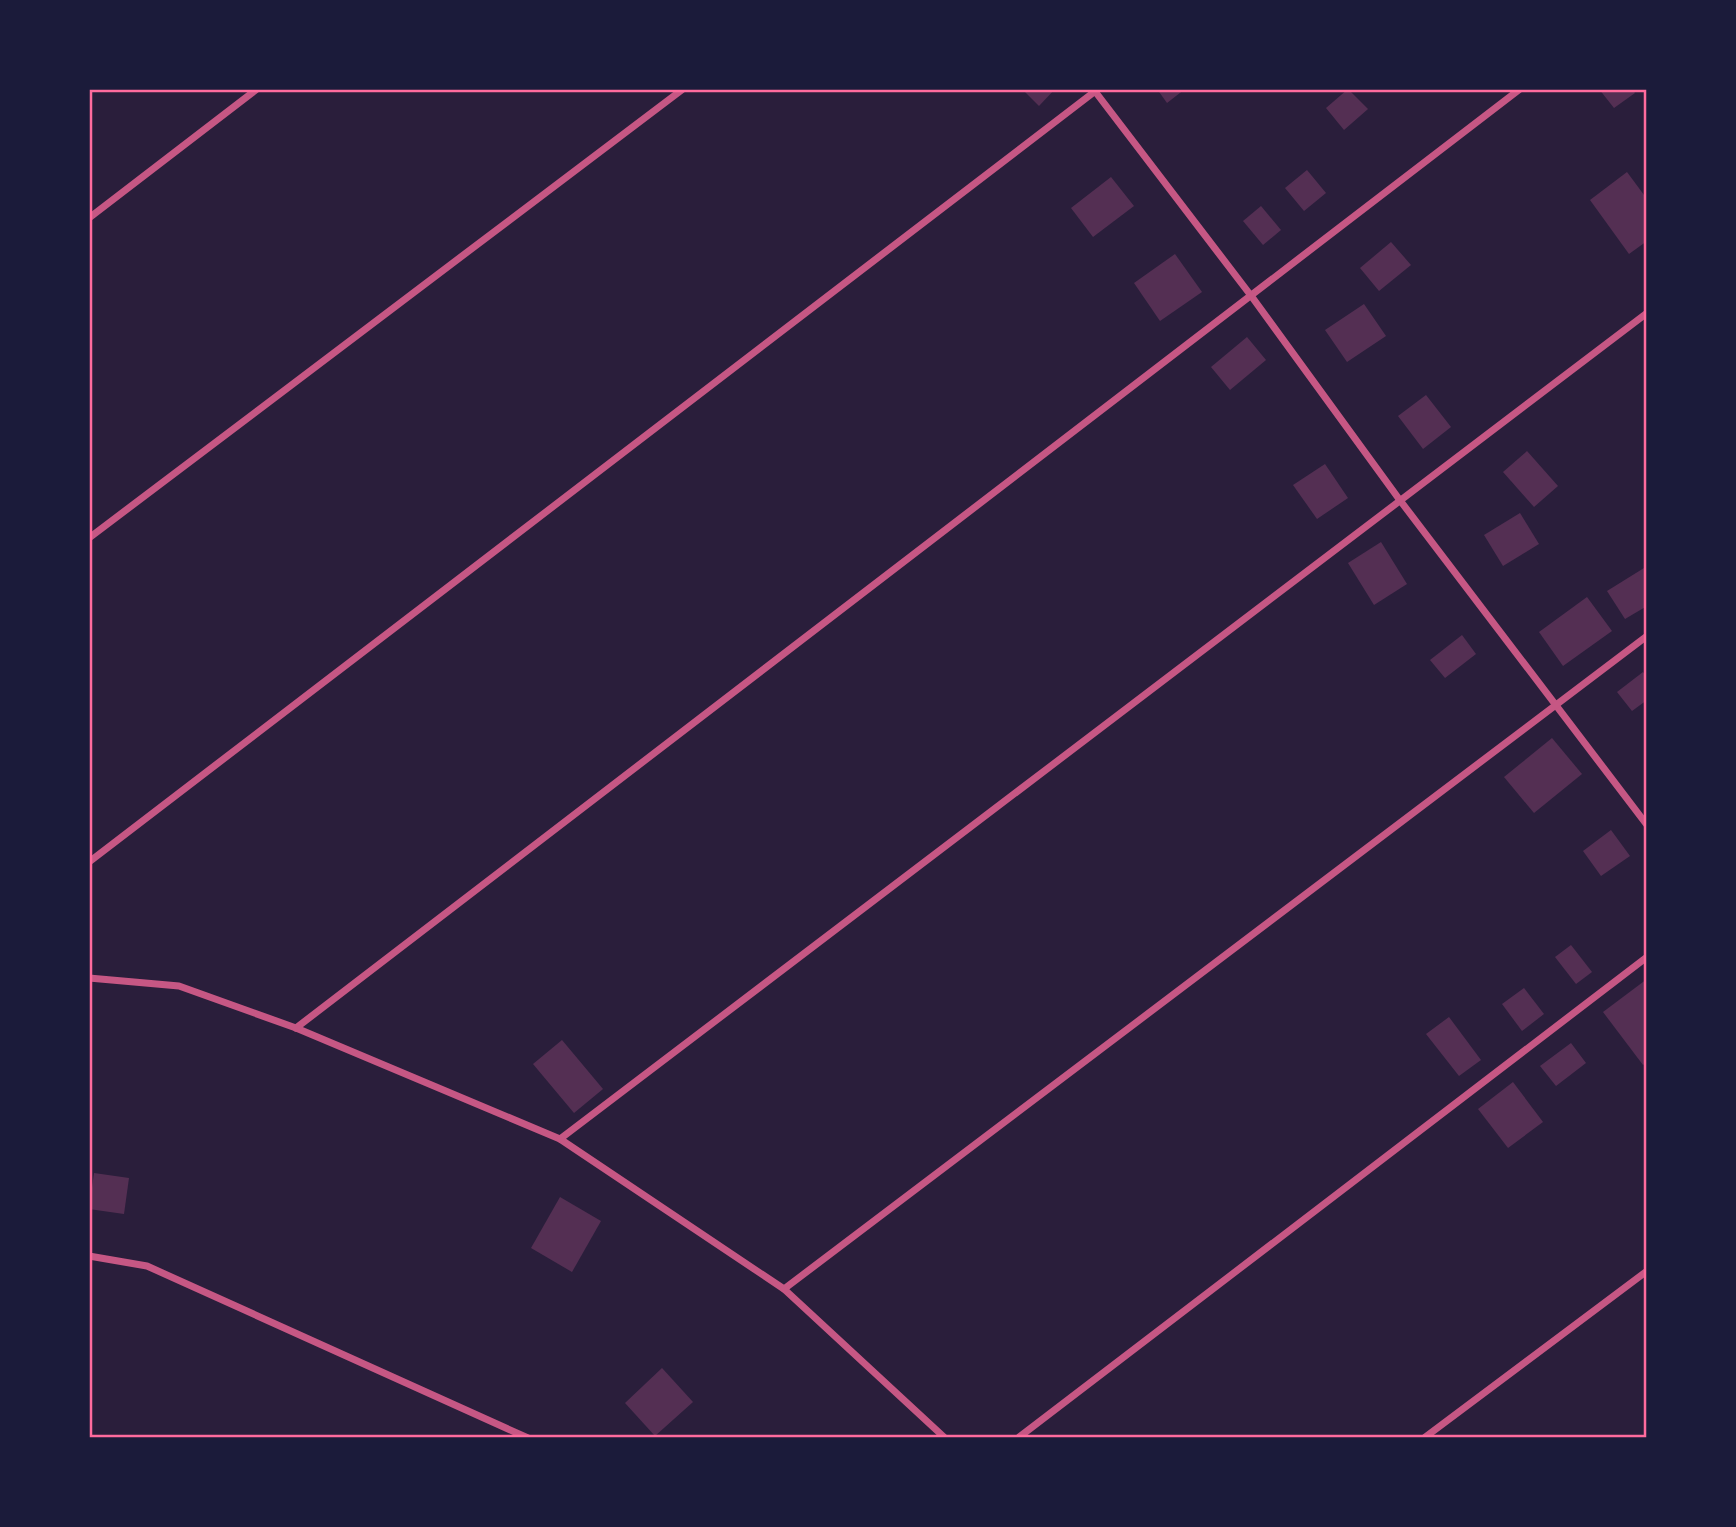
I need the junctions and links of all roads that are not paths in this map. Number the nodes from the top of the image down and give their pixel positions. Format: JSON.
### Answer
{"nodes":[{"id":1,"x":257,"y":89,"type":"edge"},
{"id":2,"x":683,"y":89,"type":"edge"},
{"id":3,"x":1520,"y":89,"type":"edge"},
{"id":4,"x":1095,"y":90,"type":"edge"},
{"id":5,"x":89,"y":218,"type":"edge"},
{"id":6,"x":1252,"y":297,"type":"junction"},
{"id":7,"x":1647,"y":313,"type":"edge"},
{"id":8,"x":1399,"y":499,"type":"junction"},
{"id":9,"x":89,"y":538,"type":"edge"},
{"id":10,"x":1647,"y":636,"type":"edge"},
{"id":11,"x":1557,"y":705,"type":"junction"},
{"id":12,"x":1647,"y":825,"type":"edge"},
{"id":13,"x":89,"y":862,"type":"edge"},
{"id":14,"x":1647,"y":957,"type":"edge"},
{"id":15,"x":89,"y":978,"type":"edge"},
{"id":16,"x":296,"y":1028,"type":"junction"},
{"id":17,"x":560,"y":1139,"type":"junction"},
{"id":18,"x":89,"y":1256,"type":"edge"},
{"id":19,"x":1647,"y":1271,"type":"edge"},
{"id":20,"x":784,"y":1289,"type":"junction"},
{"id":21,"x":528,"y":1438,"type":"edge"},
{"id":22,"x":945,"y":1438,"type":"edge"},
{"id":23,"x":1018,"y":1438,"type":"edge"},
{"id":24,"x":1424,"y":1438,"type":"edge"}],
"edges":[{"from":1,"to":5,"type":"street"},
{"from":2,"to":9,"type":"street"},
{"from":3,"to":6,"type":"street"},
{"from":4,"to":6,"type":"street"},
{"from":4,"to":13,"type":"street"},
{"from":6,"to":8,"type":"street"},
{"from":6,"to":16,"type":"street"},
{"from":7,"to":8,"type":"street"},
{"from":8,"to":11,"type":"street"},
{"from":8,"to":17,"type":"street"},
{"from":10,"to":11,"type":"street"},
{"from":11,"to":12,"type":"street"},
{"from":11,"to":20,"type":"street"},
{"from":14,"to":23,"type":"street"},
{"from":15,"to":16,"type":"street"},
{"from":16,"to":17,"type":"street"},
{"from":17,"to":20,"type":"street"},
{"from":18,"to":21,"type":"street"},
{"from":19,"to":24,"type":"street"},
{"from":20,"to":22,"type":"street"}]}
